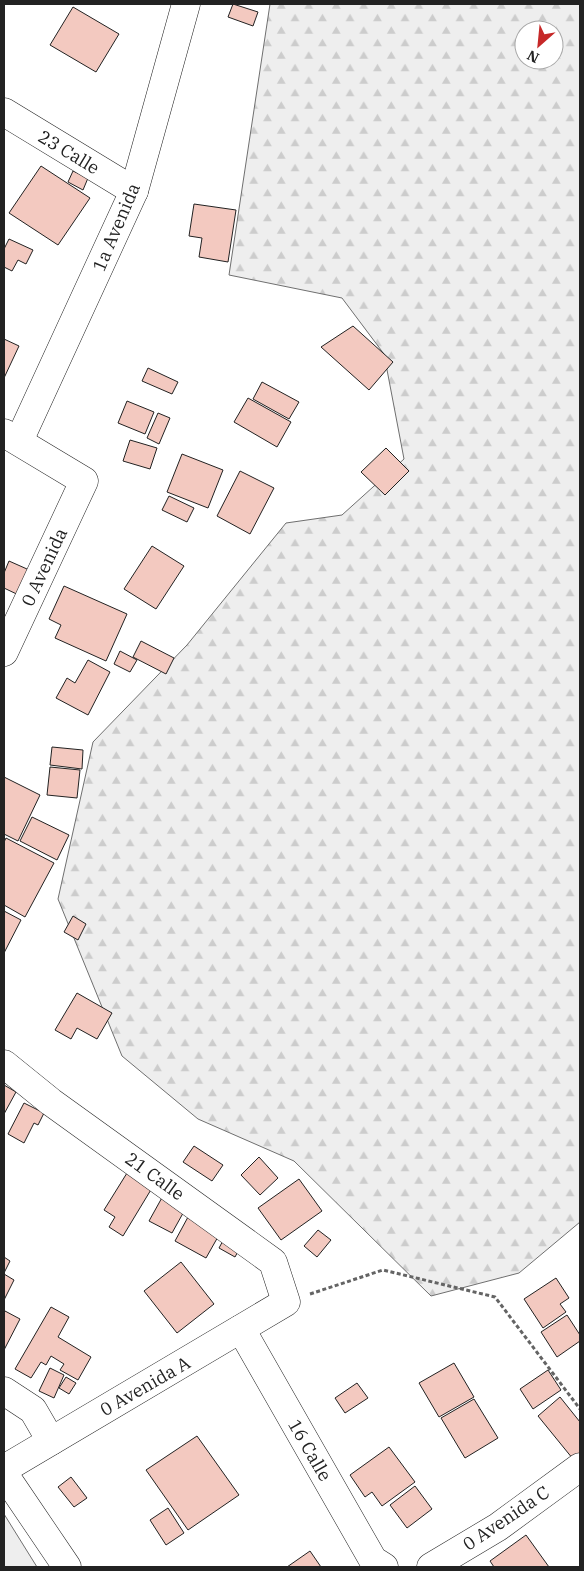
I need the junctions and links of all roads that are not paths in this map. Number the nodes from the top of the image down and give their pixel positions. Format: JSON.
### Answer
{"nodes":[{"id":1,"x":186,"y":4,"type":"edge"},
{"id":2,"x":4,"y":112,"type":"edge"},
{"id":3,"x":134,"y":191,"type":"junction"},
{"id":4,"x":11,"y":437,"type":"edge"},
{"id":5,"x":4,"y":652,"type":"edge"},
{"id":6,"x":4,"y":1064,"type":"edge"},
{"id":7,"x":286,"y":1302,"type":"joint"},
{"id":8,"x":241,"y":1329,"type":"junction"},
{"id":9,"x":4,"y":1391,"type":"edge"},
{"id":10,"x":51,"y":1441,"type":"junction"},
{"id":11,"x":580,"y":1467,"type":"edge"},
{"id":12,"x":4,"y":1468,"type":"edge"},
{"id":13,"x":4,"y":1474,"type":"edge"},
{"id":14,"x":68,"y":1567,"type":"edge"},
{"id":15,"x":384,"y":1567,"type":"edge"},
{"id":16,"x":431,"y":1567,"type":"edge"}],
"edges":[{"from":1,"to":3,"type":"street","name":"1a Avenida"},
{"from":2,"to":3,"type":"street","name":"23 Calle"},
{"from":3,"to":4,"type":"street","name":"1a Avenida"},
{"from":4,"to":5,"type":"street","name":"0 Avenida"},
{"from":6,"to":7,"type":"street","name":"21 Calle"},
{"from":7,"to":8,"type":"street","name":"0 Avenida A"},
{"from":8,"to":10,"type":"street","name":"0 Avenida A"},
{"from":8,"to":15,"type":"street","name":"16 Calle"},
{"from":9,"to":10,"type":"street"},
{"from":10,"to":12,"type":"street","name":"0 Avenida A"},
{"from":11,"to":16,"type":"street","name":"0 Avenida C"},
{"from":13,"to":14,"type":"street"}]}
